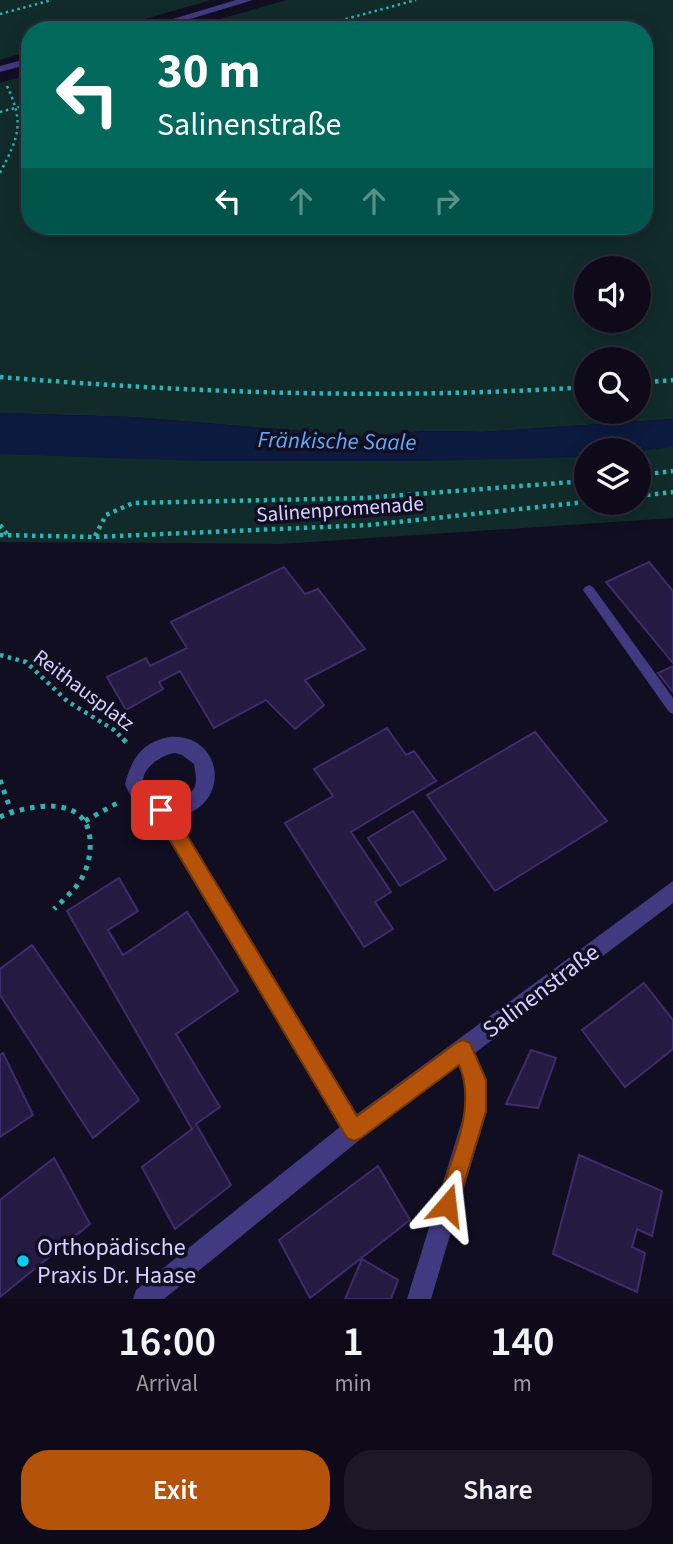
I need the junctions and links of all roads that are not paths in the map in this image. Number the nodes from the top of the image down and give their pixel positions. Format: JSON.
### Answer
{"nodes":[{"id":1,"x":247,"y":0,"type":"edge"},
{"id":2,"x":175,"y":21,"type":"edge"},
{"id":3,"x":21,"y":63,"type":"edge"},
{"id":4,"x":0,"y":69,"type":"edge"},
{"id":5,"x":589,"y":590,"type":"dead end"},
{"id":6,"x":673,"y":708,"type":"edge"},
{"id":7,"x":161,"y":810,"type":"junction"},
{"id":8,"x":673,"y":891,"type":"edge"},
{"id":9,"x":463,"y":1050,"type":"junction"},
{"id":10,"x":354,"y":1130,"type":"junction"},
{"id":11,"x":145,"y":1299,"type":"edge"},
{"id":12,"x":419,"y":1299,"type":"edge"}],
"edges":[{"from":1,"to":2,"type":"street"},
{"from":3,"to":4,"type":"street"},
{"from":5,"to":6,"type":"lane"},
{"from":7,"to":7,"type":"street"},
{"from":7,"to":10,"type":"street"},
{"from":8,"to":9,"type":"street","name":"Salinenstraße"},
{"from":9,"to":10,"type":"street","name":"Salinenstraße"},
{"from":9,"to":12,"type":"street"},
{"from":10,"to":11,"type":"street","name":"Salinenstraße"}]}
